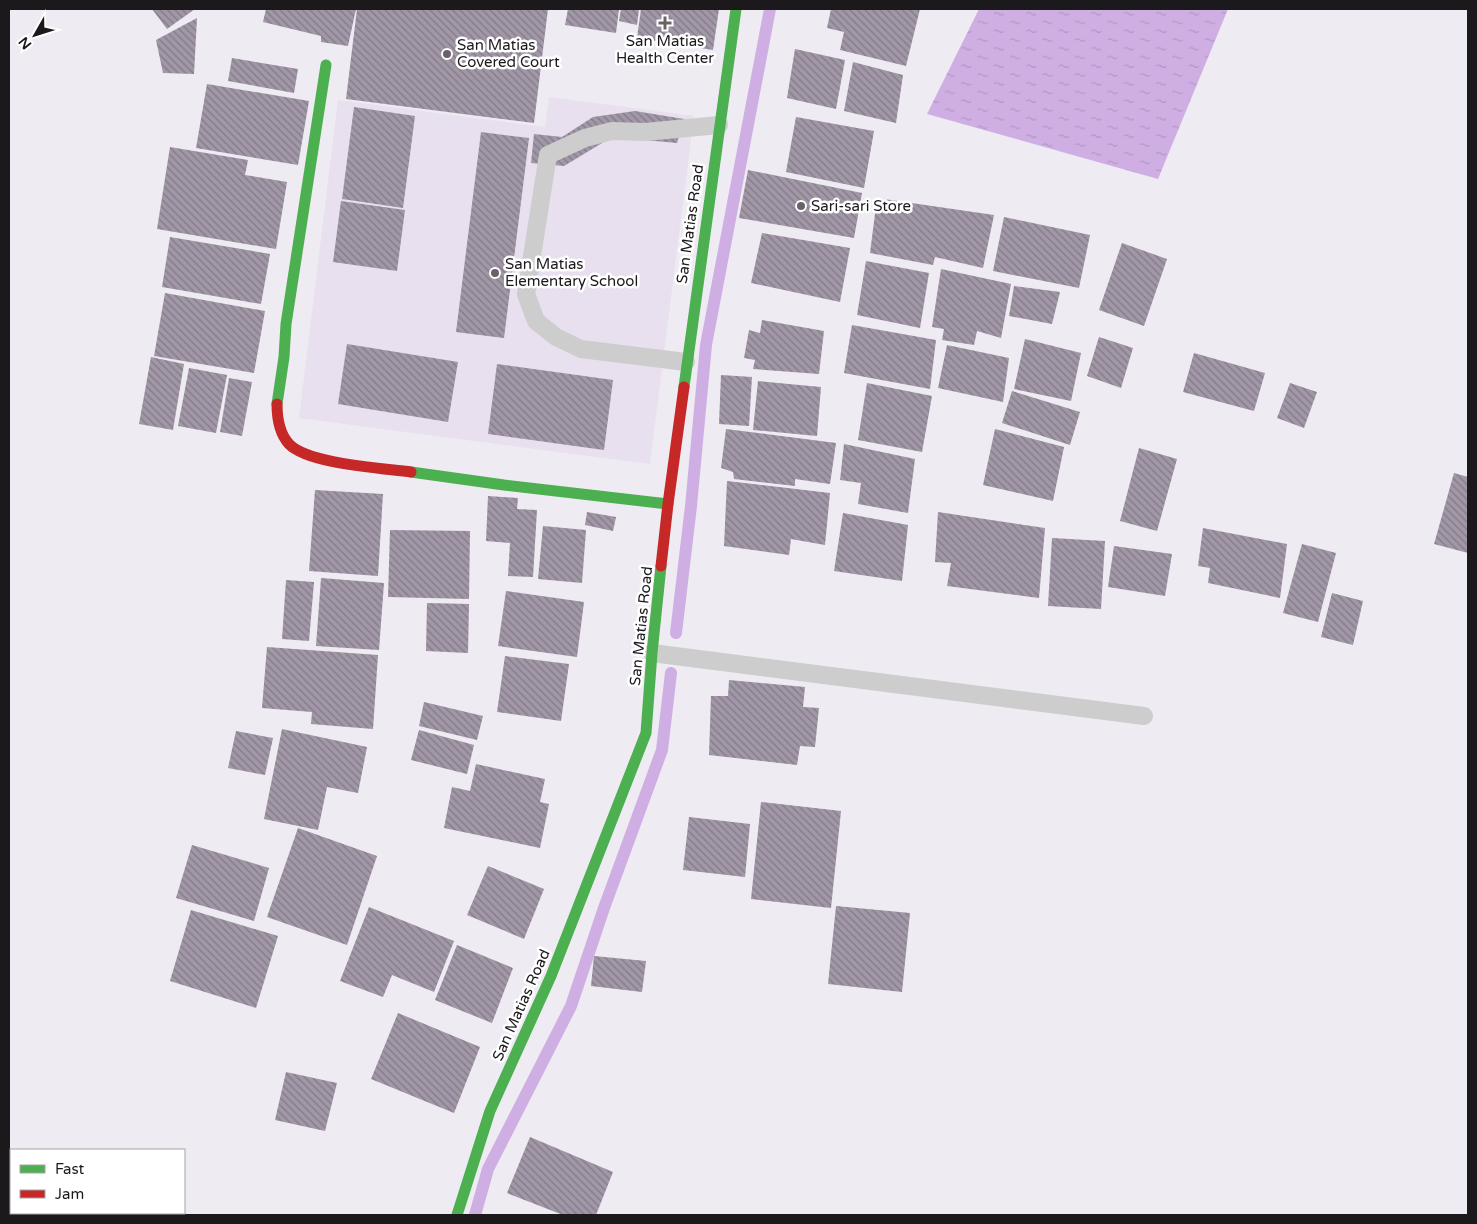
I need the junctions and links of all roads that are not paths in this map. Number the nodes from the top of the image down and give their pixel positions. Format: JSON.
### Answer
{"nodes":[{"id":1,"x":736,"y":9,"type":"edge"},
{"id":2,"x":326,"y":65,"type":"dead end"},
{"id":3,"x":719,"y":125,"type":"junction"},
{"id":4,"x":686,"y":362,"type":"junction"},
{"id":5,"x":668,"y":504,"type":"junction"},
{"id":6,"x":652,"y":653,"type":"junction"},
{"id":7,"x":1144,"y":716,"type":"dead end"},
{"id":8,"x":457,"y":1215,"type":"edge"}],
"edges":[{"from":1,"to":3,"type":"street","name":"San Matias Road"},
{"from":2,"to":5,"type":"street"},
{"from":3,"to":4,"type":"street","name":"San Matias Road"},
{"from":3,"to":4,"type":"lane"},
{"from":4,"to":5,"type":"street","name":"San Matias Road"},
{"from":5,"to":6,"type":"street","name":"San Matias Road"},
{"from":6,"to":7,"type":"lane"},
{"from":6,"to":8,"type":"street","name":"San Matias Road"}]}
